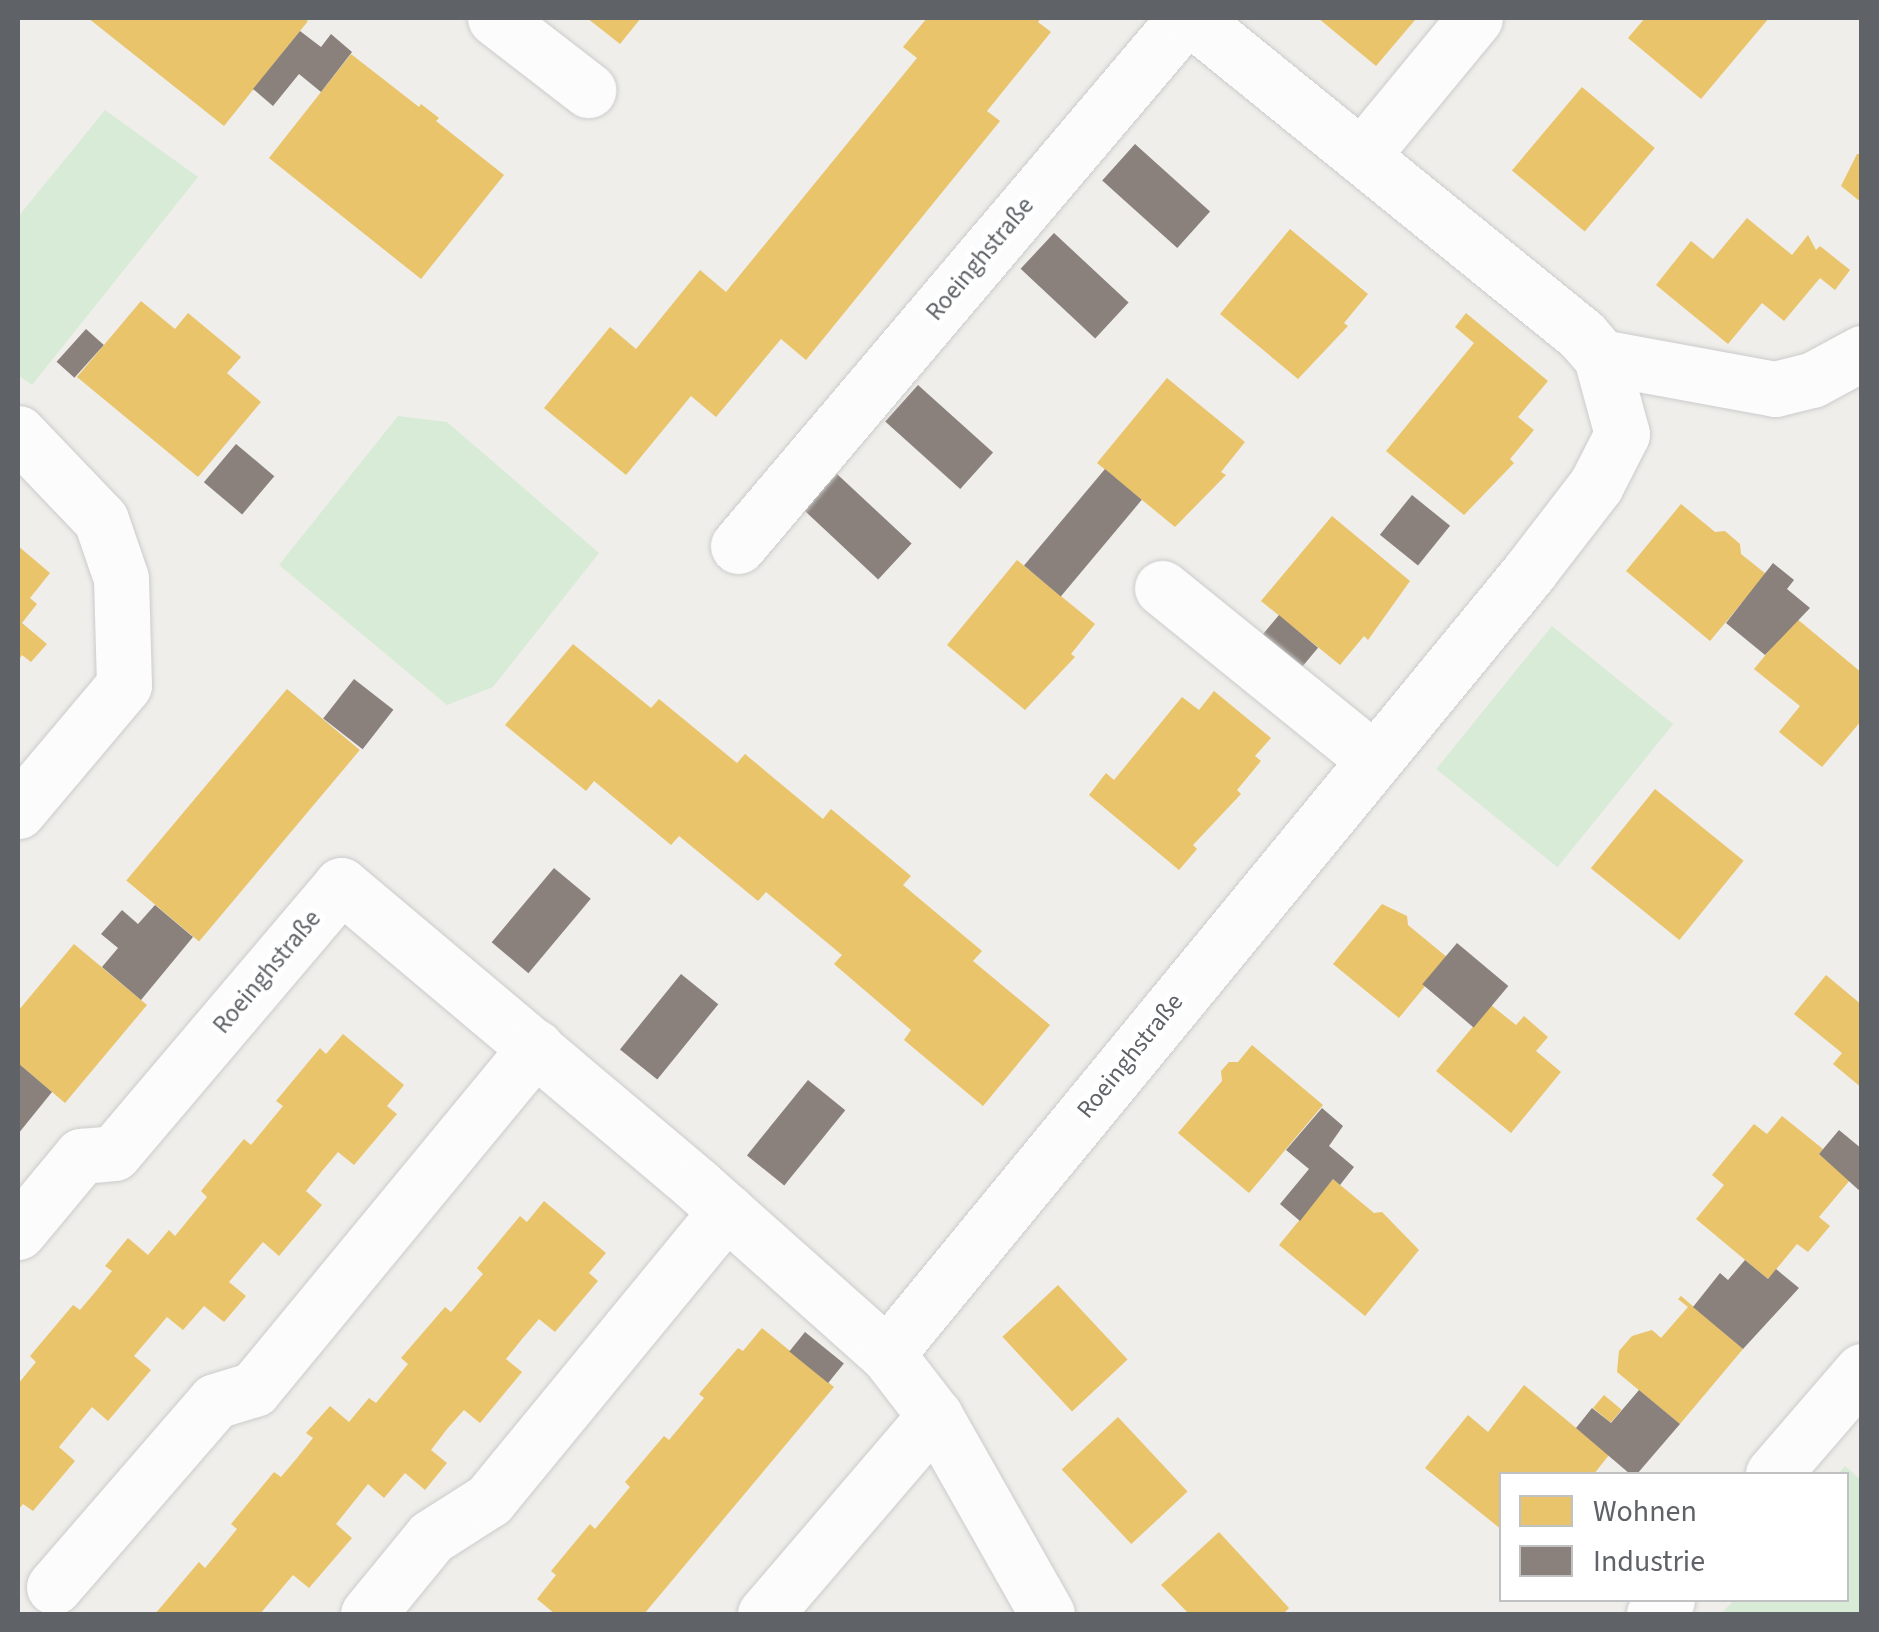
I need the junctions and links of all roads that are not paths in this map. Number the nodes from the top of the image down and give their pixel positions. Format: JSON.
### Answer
{"nodes":[{"id":1,"x":495,"y":18,"type":"edge"},
{"id":2,"x":1188,"y":18,"type":"edge"},
{"id":3,"x":1475,"y":18,"type":"edge"},
{"id":4,"x":588,"y":90,"type":"dead end"},
{"id":5,"x":1364,"y":154,"type":"junction"},
{"id":6,"x":1862,"y":353,"type":"edge"},
{"id":7,"x":1600,"y":357,"type":"junction"},
{"id":8,"x":18,"y":433,"type":"edge"},
{"id":9,"x":738,"y":546,"type":"dead end"},
{"id":10,"x":1162,"y":588,"type":"dead end"},
{"id":11,"x":1374,"y":759,"type":"junction"},
{"id":12,"x":18,"y":811,"type":"edge"},
{"id":13,"x":536,"y":1047,"type":"junction"},
{"id":14,"x":726,"y":1211,"type":"junction"},
{"id":15,"x":18,"y":1232,"type":"edge"},
{"id":16,"x":887,"y":1354,"type":"junction"},
{"id":17,"x":1862,"y":1371,"type":"edge"},
{"id":18,"x":935,"y":1416,"type":"junction"},
{"id":19,"x":1775,"y":1472,"type":"edge"},
{"id":20,"x":54,"y":1587,"type":"dead end"},
{"id":21,"x":368,"y":1614,"type":"edge"},
{"id":22,"x":764,"y":1614,"type":"edge"},
{"id":23,"x":1047,"y":1614,"type":"edge"}],
"edges":[{"from":1,"to":4,"type":"street"},
{"from":2,"to":5,"type":"street","name":"Roeinghstraße"},
{"from":2,"to":9,"type":"street","name":"Roeinghstraße"},
{"from":3,"to":5,"type":"street"},
{"from":5,"to":7,"type":"street","name":"Roeinghstraße"},
{"from":6,"to":7,"type":"street"},
{"from":7,"to":11,"type":"street","name":"Roeinghstraße"},
{"from":8,"to":12,"type":"street"},
{"from":10,"to":11,"type":"street"},
{"from":11,"to":16,"type":"street","name":"Roeinghstraße"},
{"from":13,"to":14,"type":"street","name":"Roeinghstraße"},
{"from":13,"to":15,"type":"street","name":"Roeinghstraße"},
{"from":13,"to":20,"type":"street"},
{"from":14,"to":16,"type":"street","name":"Roeinghstraße"},
{"from":14,"to":21,"type":"street"},
{"from":16,"to":18,"type":"street","name":"Roeinghstraße"},
{"from":17,"to":19,"type":"street"},
{"from":18,"to":22,"type":"street"},
{"from":18,"to":23,"type":"street","name":"Roeinghstraße"}]}
